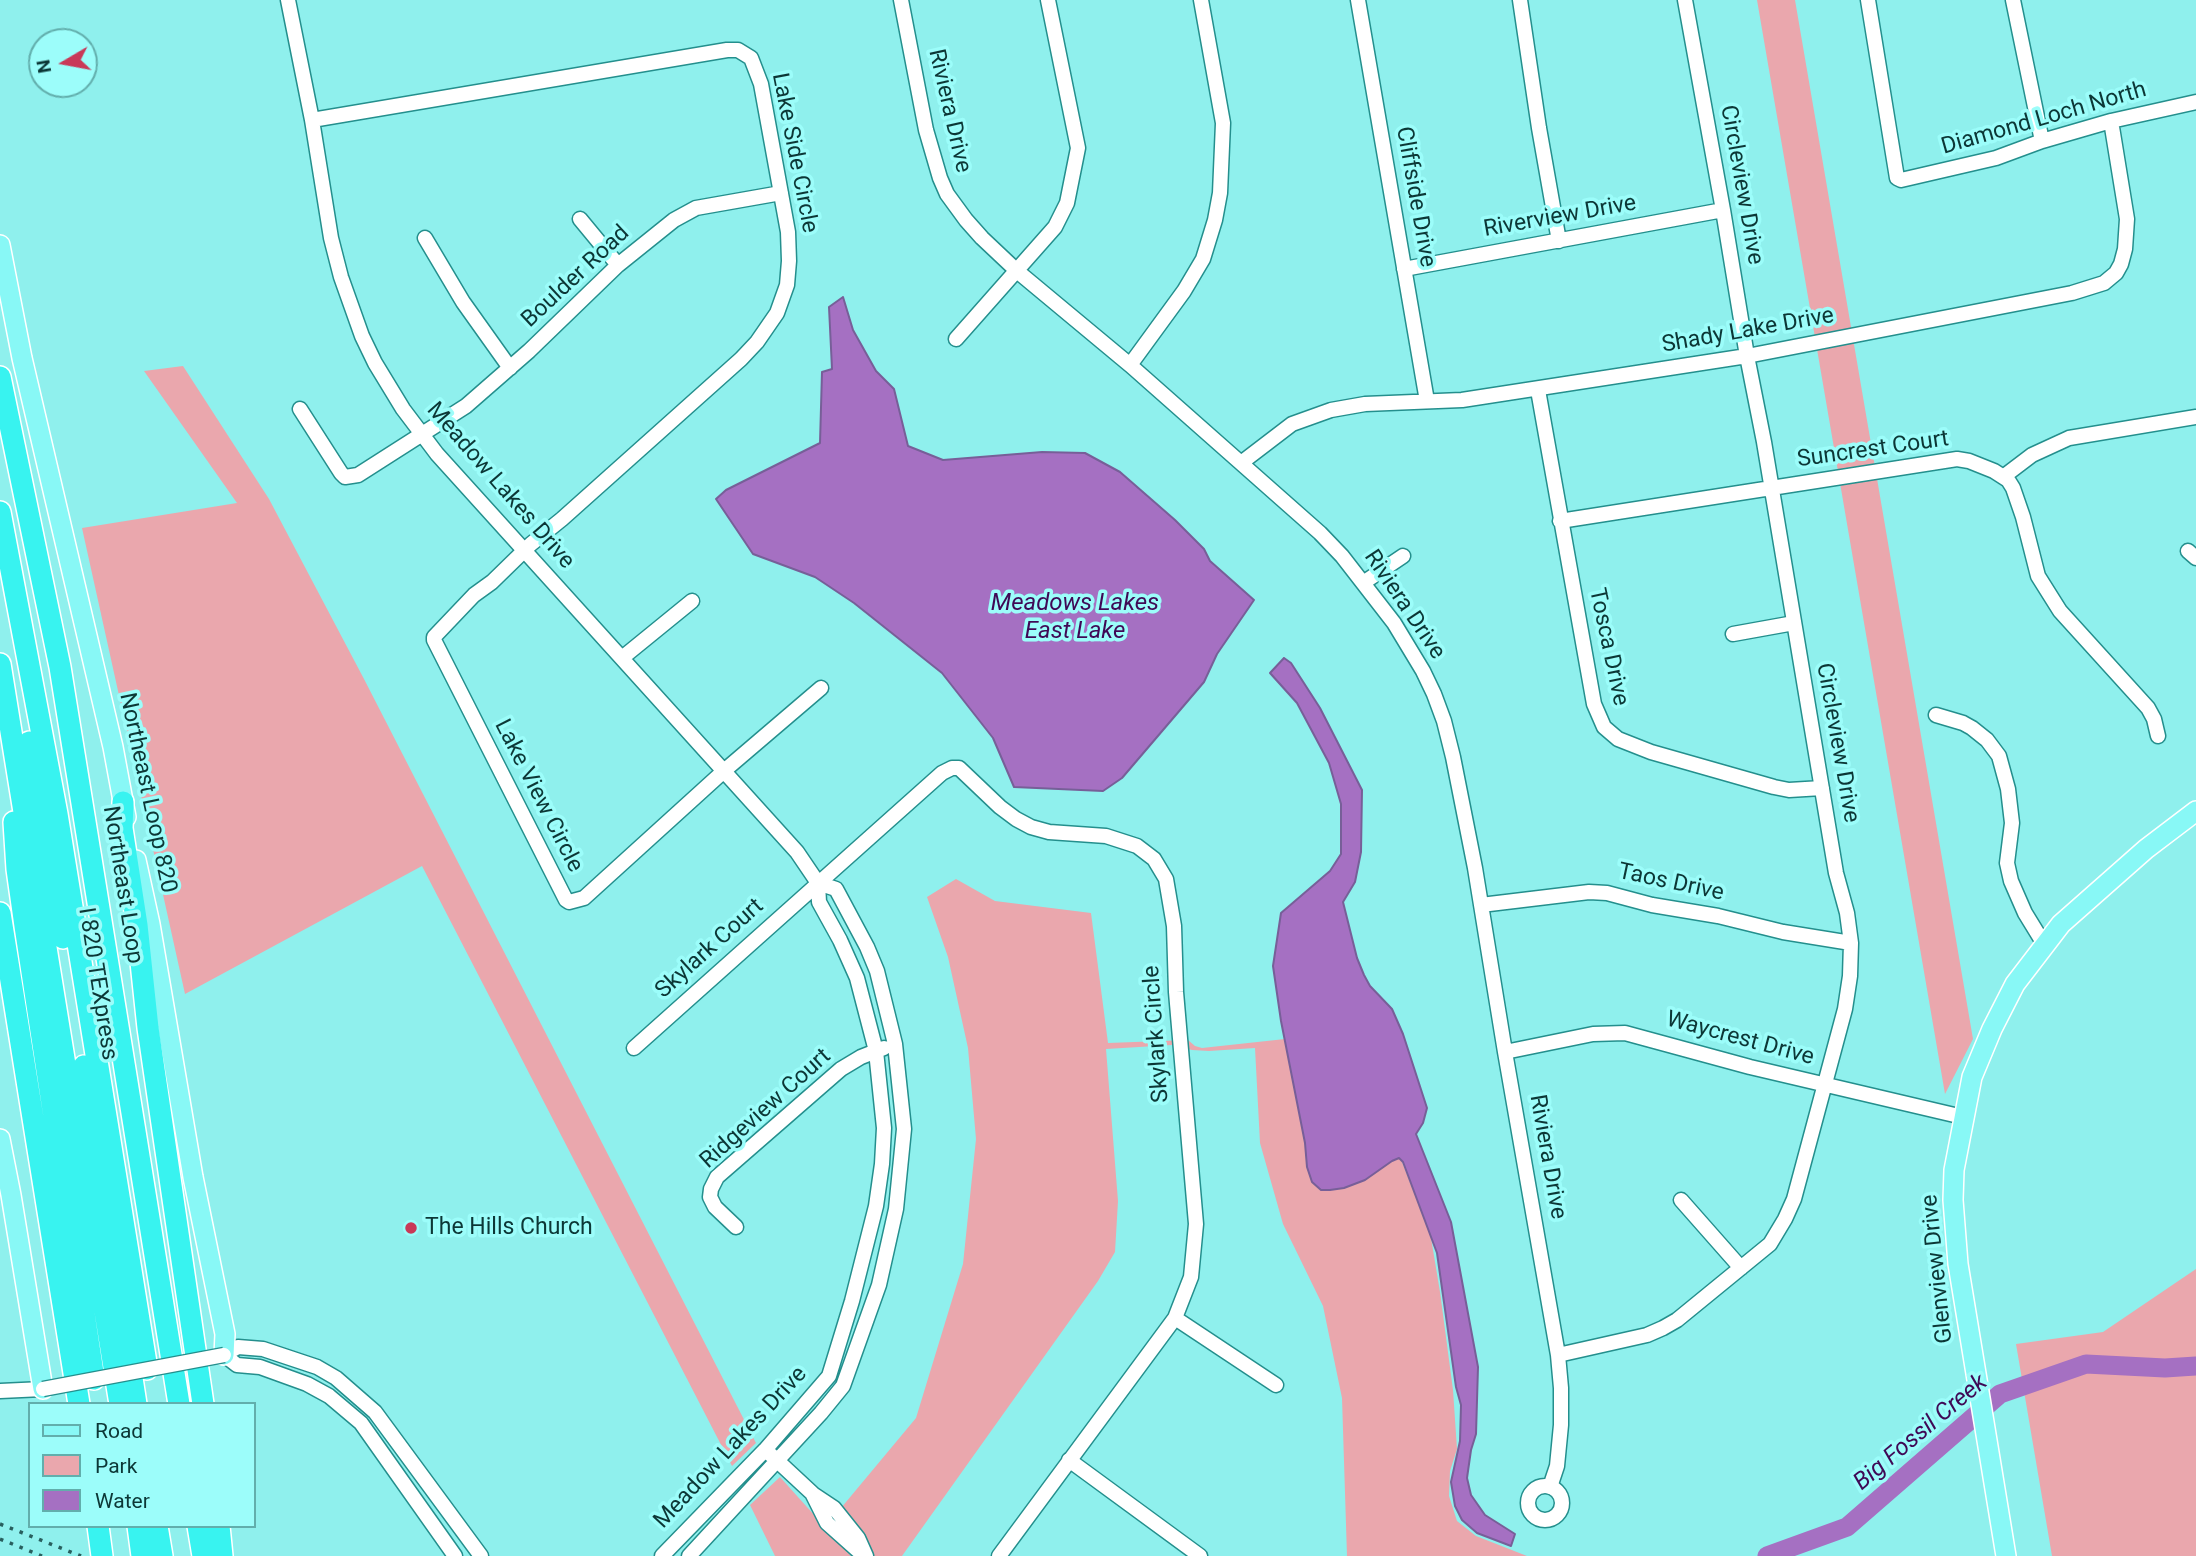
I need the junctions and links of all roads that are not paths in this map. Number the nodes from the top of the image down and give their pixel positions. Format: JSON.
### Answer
{"nodes":[{"id":1,"x":288,"y":0,"type":"edge"},
{"id":2,"x":901,"y":0,"type":"edge"},
{"id":3,"x":1048,"y":0,"type":"edge"},
{"id":4,"x":1201,"y":0,"type":"edge"},
{"id":5,"x":1358,"y":0,"type":"edge"},
{"id":6,"x":1520,"y":0,"type":"edge"},
{"id":7,"x":1685,"y":0,"type":"edge"},
{"id":8,"x":1868,"y":0,"type":"edge"},
{"id":9,"x":2014,"y":0,"type":"edge"},
{"id":10,"x":2196,"y":102,"type":"edge"},
{"id":11,"x":312,"y":120,"type":"junction"},
{"id":12,"x":2111,"y":121,"type":"junction"},
{"id":13,"x":2042,"y":141,"type":"junction"},
{"id":14,"x":781,"y":193,"type":"junction"},
{"id":15,"x":1723,"y":210,"type":"junction"},
{"id":16,"x":580,"y":219,"type":"dead end"},
{"id":17,"x":425,"y":238,"type":"dead end"},
{"id":18,"x":1559,"y":241,"type":"junction"},
{"id":19,"x":0,"y":245,"type":"edge"},
{"id":20,"x":618,"y":265,"type":"junction"},
{"id":21,"x":1404,"y":269,"type":"junction"},
{"id":22,"x":1017,"y":271,"type":"junction"},
{"id":23,"x":956,"y":339,"type":"dead end"},
{"id":24,"x":1746,"y":356,"type":"junction"},
{"id":25,"x":1130,"y":365,"type":"junction"},
{"id":26,"x":510,"y":368,"type":"junction"},
{"id":27,"x":0,"y":377,"type":"edge"},
{"id":28,"x":1538,"y":390,"type":"junction"},
{"id":29,"x":1427,"y":401,"type":"junction"},
{"id":30,"x":300,"y":409,"type":"dead end"},
{"id":31,"x":2196,"y":416,"type":"edge"},
{"id":32,"x":422,"y":435,"type":"junction"},
{"id":33,"x":1241,"y":463,"type":"junction"},
{"id":34,"x":2003,"y":477,"type":"junction"},
{"id":35,"x":1772,"y":488,"type":"junction"},
{"id":36,"x":0,"y":512,"type":"edge"},
{"id":37,"x":1560,"y":521,"type":"junction"},
{"id":38,"x":525,"y":551,"type":"junction"},
{"id":39,"x":1403,"y":556,"type":"dead end"},
{"id":40,"x":0,"y":574,"type":"edge"},
{"id":41,"x":1363,"y":583,"type":"junction"},
{"id":42,"x":692,"y":601,"type":"dead end"},
{"id":43,"x":1794,"y":623,"type":"junction"},
{"id":44,"x":1733,"y":634,"type":"dead end"},
{"id":45,"x":622,"y":658,"type":"junction"},
{"id":46,"x":0,"y":664,"type":"edge"},
{"id":47,"x":821,"y":688,"type":"dead end"},
{"id":48,"x":1936,"y":715,"type":"dead end"},
{"id":49,"x":2158,"y":736,"type":"dead end"},
{"id":50,"x":16,"y":764,"type":"junction"},
{"id":51,"x":725,"y":770,"type":"junction"},
{"id":52,"x":1822,"y":788,"type":"junction"},
{"id":53,"x":123,"y":802,"type":"junction"},
{"id":54,"x":2196,"y":811,"type":"edge"},
{"id":55,"x":818,"y":883,"type":"junction"},
{"id":56,"x":1481,"y":905,"type":"junction"},
{"id":57,"x":0,"y":913,"type":"edge"},
{"id":58,"x":1851,"y":943,"type":"junction"},
{"id":59,"x":2045,"y":944,"type":"junction"},
{"id":60,"x":895,"y":1044,"type":"junction"},
{"id":61,"x":634,"y":1048,"type":"dead end"},
{"id":62,"x":876,"y":1051,"type":"junction"},
{"id":63,"x":1505,"y":1052,"type":"junction"},
{"id":64,"x":1825,"y":1085,"type":"junction"},
{"id":65,"x":1963,"y":1117,"type":"junction"},
{"id":66,"x":0,"y":1139,"type":"edge"},
{"id":67,"x":1681,"y":1200,"type":"dead end"},
{"id":68,"x":736,"y":1227,"type":"dead end"},
{"id":69,"x":1741,"y":1268,"type":"junction"},
{"id":70,"x":1175,"y":1318,"type":"junction"},
{"id":71,"x":1558,"y":1354,"type":"junction"},
{"id":72,"x":224,"y":1355,"type":"junction"},
{"id":73,"x":147,"y":1369,"type":"junction"},
{"id":74,"x":94,"y":1379,"type":"junction"},
{"id":75,"x":1276,"y":1385,"type":"dead end"},
{"id":76,"x":43,"y":1389,"type":"junction"},
{"id":77,"x":0,"y":1391,"type":"edge"},
{"id":78,"x":79,"y":1402,"type":"edge"},
{"id":79,"x":120,"y":1402,"type":"edge"},
{"id":80,"x":136,"y":1402,"type":"edge"},
{"id":81,"x":179,"y":1402,"type":"edge"},
{"id":82,"x":203,"y":1402,"type":"edge"},
{"id":83,"x":765,"y":1450,"type":"junction"},
{"id":84,"x":777,"y":1460,"type":"junction"},
{"id":85,"x":1069,"y":1460,"type":"junction"},
{"id":86,"x":1550,"y":1487,"type":"dead end"},
{"id":87,"x":98,"y":1528,"type":"edge"},
{"id":88,"x":138,"y":1528,"type":"edge"},
{"id":89,"x":157,"y":1528,"type":"edge"},
{"id":90,"x":198,"y":1528,"type":"edge"},
{"id":91,"x":219,"y":1528,"type":"edge"},
{"id":92,"x":102,"y":1556,"type":"edge"},
{"id":93,"x":142,"y":1556,"type":"edge"},
{"id":94,"x":162,"y":1556,"type":"edge"},
{"id":95,"x":203,"y":1556,"type":"edge"},
{"id":96,"x":222,"y":1556,"type":"edge"},
{"id":97,"x":455,"y":1556,"type":"edge"},
{"id":98,"x":481,"y":1556,"type":"edge"},
{"id":99,"x":662,"y":1556,"type":"edge"},
{"id":100,"x":689,"y":1556,"type":"edge"},
{"id":101,"x":865,"y":1556,"type":"edge"},
{"id":102,"x":999,"y":1556,"type":"edge"},
{"id":103,"x":1200,"y":1556,"type":"edge"},
{"id":104,"x":2006,"y":1556,"type":"edge"}],
"edges":[{"from":1,"to":11,"type":"street","name":"Meadow Lakes Drive"},
{"from":2,"to":22,"type":"street","name":"Riviera Drive"},
{"from":3,"to":22,"type":"street"},
{"from":4,"to":25,"type":"street"},
{"from":5,"to":21,"type":"street","name":"Cliffside Drive"},
{"from":6,"to":18,"type":"street"},
{"from":7,"to":15,"type":"street","name":"Circleview Drive"},
{"from":8,"to":13,"type":"street","name":"Diamond Loch North"},
{"from":9,"to":13,"type":"street"},
{"from":10,"to":12,"type":"street","name":"Diamond Loch North"},
{"from":11,"to":14,"type":"street","name":"Lake Side Circle"},
{"from":11,"to":32,"type":"street","name":"Meadow Lakes Drive"},
{"from":12,"to":13,"type":"street","name":"Diamond Loch North"},
{"from":12,"to":24,"type":"street","name":"Shady Lake Drive"},
{"from":14,"to":20,"type":"street","name":"Boulder Road"},
{"from":14,"to":38,"type":"street","name":"Lake Side Circle"},
{"from":15,"to":18,"type":"street","name":"Riverview Drive"},
{"from":15,"to":24,"type":"street","name":"Circleview Drive"},
{"from":16,"to":20,"type":"street"},
{"from":17,"to":26,"type":"street"},
{"from":18,"to":21,"type":"street","name":"Riverview Drive"},
{"from":19,"to":53,"type":"main road","name":"Northeast Loop 820"},
{"from":20,"to":26,"type":"street","name":"Boulder Road"},
{"from":21,"to":29,"type":"street","name":"Cliffside Drive"},
{"from":22,"to":23,"type":"street"},
{"from":22,"to":25,"type":"street","name":"Riviera Drive"},
{"from":24,"to":28,"type":"street","name":"Shady Lake Drive"},
{"from":24,"to":35,"type":"street","name":"Circleview Drive"},
{"from":25,"to":33,"type":"street","name":"Riviera Drive"},
{"from":26,"to":32,"type":"street","name":"Boulder Road"},
{"from":27,"to":81,"type":"highway","name":"Northeast Loop"},
{"from":28,"to":29,"type":"street","name":"Shady Lake Drive"},
{"from":28,"to":37,"type":"street","name":"Tosca Drive"},
{"from":29,"to":33,"type":"street","name":"Shady Lake Drive"},
{"from":30,"to":32,"type":"street","name":"Boulder Road"},
{"from":31,"to":34,"type":"street"},
{"from":32,"to":38,"type":"street","name":"Meadow Lakes Drive"},
{"from":33,"to":41,"type":"street","name":"Riviera Drive"},
{"from":34,"to":35,"type":"street","name":"Suncrest Court"},
{"from":34,"to":49,"type":"street"},
{"from":35,"to":37,"type":"street","name":"Suncrest Court"},
{"from":35,"to":43,"type":"street","name":"Circleview Drive"},
{"from":36,"to":73,"type":"highway"},
{"from":37,"to":52,"type":"street","name":"Tosca Drive"},
{"from":38,"to":45,"type":"street","name":"Meadow Lakes Drive"},
{"from":38,"to":51,"type":"street","name":"Lake View Circle"},
{"from":39,"to":41,"type":"street"},
{"from":40,"to":80,"type":"highway","name":"I 820 TEXpress"},
{"from":41,"to":56,"type":"street","name":"Riviera Drive"},
{"from":42,"to":45,"type":"street"},
{"from":43,"to":44,"type":"street"},
{"from":43,"to":52,"type":"street","name":"Circleview Drive"},
{"from":45,"to":51,"type":"street","name":"Meadow Lakes Drive"},
{"from":46,"to":50,"type":"highway","name":"I 820 TEXpress"},
{"from":47,"to":51,"type":"street"},
{"from":48,"to":59,"type":"street"},
{"from":50,"to":74,"type":"highway"},
{"from":50,"to":79,"type":"highway","name":"I 820 TEXpress"},
{"from":51,"to":55,"type":"street","name":"Meadow Lakes Drive"},
{"from":52,"to":58,"type":"street","name":"Circleview Drive"},
{"from":53,"to":72,"type":"main road","name":"Northeast Loop 820"},
{"from":53,"to":82,"type":"highway"},
{"from":54,"to":59,"type":"main road","name":"Glenview Drive"},
{"from":55,"to":60,"type":"street","name":"Meadow Lakes Drive"},
{"from":55,"to":61,"type":"street","name":"Skylark Court"},
{"from":55,"to":62,"type":"street","name":"Meadow Lakes Drive"},
{"from":55,"to":70,"type":"street","name":"Skylark Circle"},
{"from":56,"to":58,"type":"street","name":"Taos Drive"},
{"from":56,"to":63,"type":"street","name":"Riviera Drive"},
{"from":57,"to":78,"type":"highway"},
{"from":58,"to":64,"type":"street","name":"Circleview Drive"},
{"from":59,"to":65,"type":"main road","name":"Glenview Drive"},
{"from":60,"to":62,"type":"street","name":"Ridgeview Court"},
{"from":60,"to":84,"type":"street","name":"Meadow Lakes Drive"},
{"from":62,"to":68,"type":"street","name":"Ridgeview Court"},
{"from":62,"to":83,"type":"street","name":"Meadow Lakes Drive"},
{"from":63,"to":64,"type":"street","name":"Waycrest Drive"},
{"from":63,"to":71,"type":"street","name":"Riviera Drive"},
{"from":64,"to":65,"type":"street","name":"Waycrest Drive"},
{"from":64,"to":69,"type":"street","name":"Circleview Drive"},
{"from":65,"to":104,"type":"main road","name":"Glenview Drive"},
{"from":66,"to":76,"type":"main road"},
{"from":67,"to":69,"type":"street"},
{"from":69,"to":71,"type":"street","name":"Circleview Drive"},
{"from":70,"to":75,"type":"street"},
{"from":70,"to":85,"type":"street","name":"Skylark Circle"},
{"from":71,"to":86,"type":"street","name":"Riviera Drive"},
{"from":72,"to":73,"type":"street","bridge":true},
{"from":72,"to":97,"type":"street"},
{"from":72,"to":98,"type":"street"},
{"from":73,"to":74,"type":"street","bridge":true},
{"from":74,"to":76,"type":"street","bridge":true},
{"from":76,"to":77,"type":"street"},
{"from":83,"to":84,"type":"street"},
{"from":83,"to":99,"type":"street","name":"Meadow Lakes Drive"},
{"from":84,"to":100,"type":"street","name":"Meadow Lakes Drive"},
{"from":84,"to":101,"type":"street"},
{"from":85,"to":102,"type":"street","name":"Skylark Circle"},
{"from":85,"to":103,"type":"street"},
{"from":87,"to":92,"type":"highway"},
{"from":88,"to":93,"type":"highway"},
{"from":89,"to":94,"type":"highway"},
{"from":90,"to":95,"type":"highway"},
{"from":91,"to":96,"type":"highway"}]}
